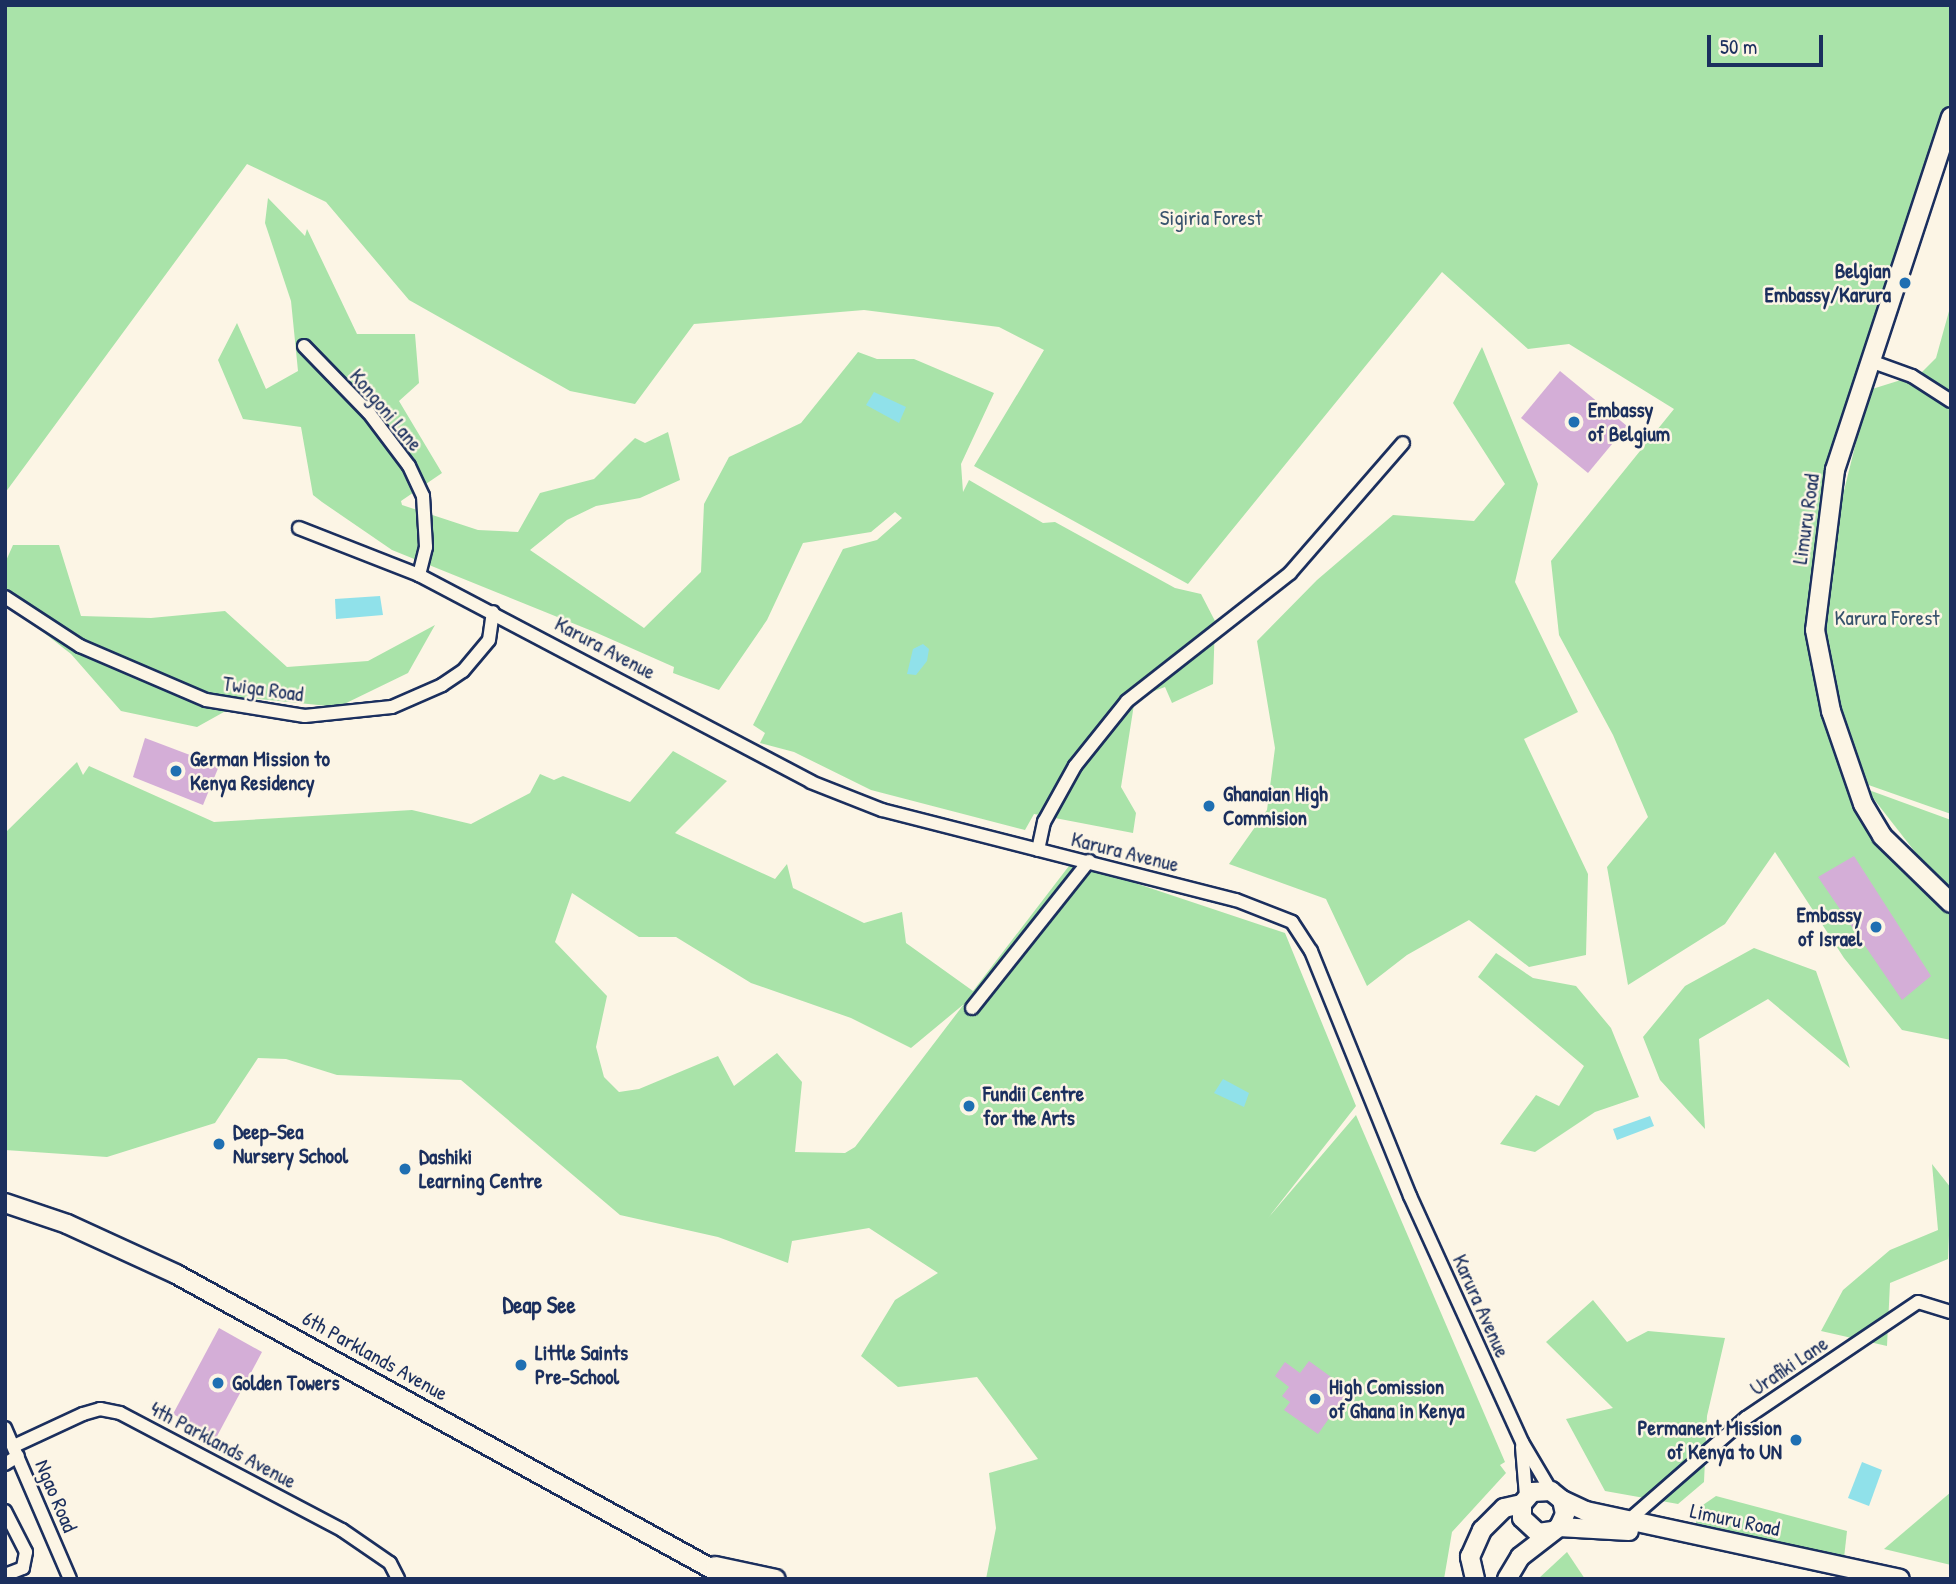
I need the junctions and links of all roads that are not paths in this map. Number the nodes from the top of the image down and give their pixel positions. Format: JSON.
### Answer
{"nodes":[{"id":1,"x":1951,"y":117,"type":"edge"},
{"id":2,"x":304,"y":346,"type":"dead end"},
{"id":3,"x":1873,"y":362,"type":"junction"},
{"id":4,"x":1951,"y":401,"type":"edge"},
{"id":5,"x":1403,"y":443,"type":"dead end"},
{"id":6,"x":299,"y":528,"type":"dead end"},
{"id":7,"x":419,"y":575,"type":"junction"},
{"id":8,"x":5,"y":597,"type":"edge"},
{"id":9,"x":493,"y":612,"type":"junction"},
{"id":10,"x":1038,"y":850,"type":"junction"},
{"id":11,"x":1089,"y":861,"type":"junction"},
{"id":12,"x":1951,"y":903,"type":"edge"},
{"id":13,"x":972,"y":1008,"type":"dead end"},
{"id":14,"x":5,"y":1203,"type":"edge"},
{"id":15,"x":1951,"y":1312,"type":"edge"},
{"id":16,"x":5,"y":1428,"type":"edge"},
{"id":17,"x":1522,"y":1442,"type":"junction"},
{"id":18,"x":16,"y":1451,"type":"junction"},
{"id":19,"x":5,"y":1464,"type":"edge"},
{"id":20,"x":1557,"y":1495,"type":"junction"},
{"id":21,"x":1524,"y":1500,"type":"junction"},
{"id":22,"x":5,"y":1511,"type":"edge"},
{"id":23,"x":1629,"y":1520,"type":"junction"},
{"id":24,"x":1556,"y":1529,"type":"junction"},
{"id":25,"x":715,"y":1566,"type":"junction"},
{"id":26,"x":5,"y":1575,"type":"edge"},
{"id":27,"x":70,"y":1579,"type":"edge"},
{"id":28,"x":398,"y":1579,"type":"edge"},
{"id":29,"x":730,"y":1579,"type":"edge"},
{"id":30,"x":776,"y":1579,"type":"edge"},
{"id":31,"x":1475,"y":1579,"type":"edge"},
{"id":32,"x":1507,"y":1579,"type":"edge"},
{"id":33,"x":1858,"y":1579,"type":"edge"},
{"id":34,"x":1900,"y":1579,"type":"edge"}],
"edges":[{"from":1,"to":3,"type":"main road","name":"Limuru Road"},
{"from":2,"to":7,"type":"street","name":"Kongoni Lane"},
{"from":3,"to":4,"type":"street"},
{"from":3,"to":12,"type":"main road","name":"Limuru Road"},
{"from":5,"to":10,"type":"street"},
{"from":6,"to":7,"type":"street"},
{"from":7,"to":9,"type":"street","name":"Karura Avenue"},
{"from":8,"to":9,"type":"street","name":"Twiga Road"},
{"from":9,"to":10,"type":"street","name":"Karura Avenue"},
{"from":10,"to":11,"type":"street","name":"Karura Avenue"},
{"from":11,"to":13,"type":"street"},
{"from":11,"to":17,"type":"street","name":"Karura Avenue"},
{"from":14,"to":25,"type":"main road","name":"6th Parklands Avenue"},
{"from":15,"to":23,"type":"street","name":"Urafiki Lane"},
{"from":16,"to":18,"type":"street","name":"Ngao Road"},
{"from":17,"to":20,"type":"street","name":"Karura Avenue"},
{"from":17,"to":21,"type":"street","name":"Karura Avenue"},
{"from":18,"to":19,"type":"street","name":"4th Parklands Avenue"},
{"from":18,"to":27,"type":"street","name":"Ngao Road"},
{"from":18,"to":28,"type":"street","name":"4th Parklands Avenue"},
{"from":20,"to":21,"type":"main road"},
{"from":20,"to":23,"type":"main road","name":"Limuru Road"},
{"from":20,"to":24,"type":"main road"},
{"from":21,"to":24,"type":"main road"},
{"from":21,"to":31,"type":"main road"},
{"from":22,"to":26,"type":"street"},
{"from":23,"to":34,"type":"main road","name":"Limuru Road"},
{"from":24,"to":32,"type":"main road"},
{"from":24,"to":33,"type":"main road","name":"Limuru Road"},
{"from":25,"to":29,"type":"main road","name":"6th Parklands Avenue"},
{"from":25,"to":30,"type":"main road","name":"6th Parklands Avenue"}]}
